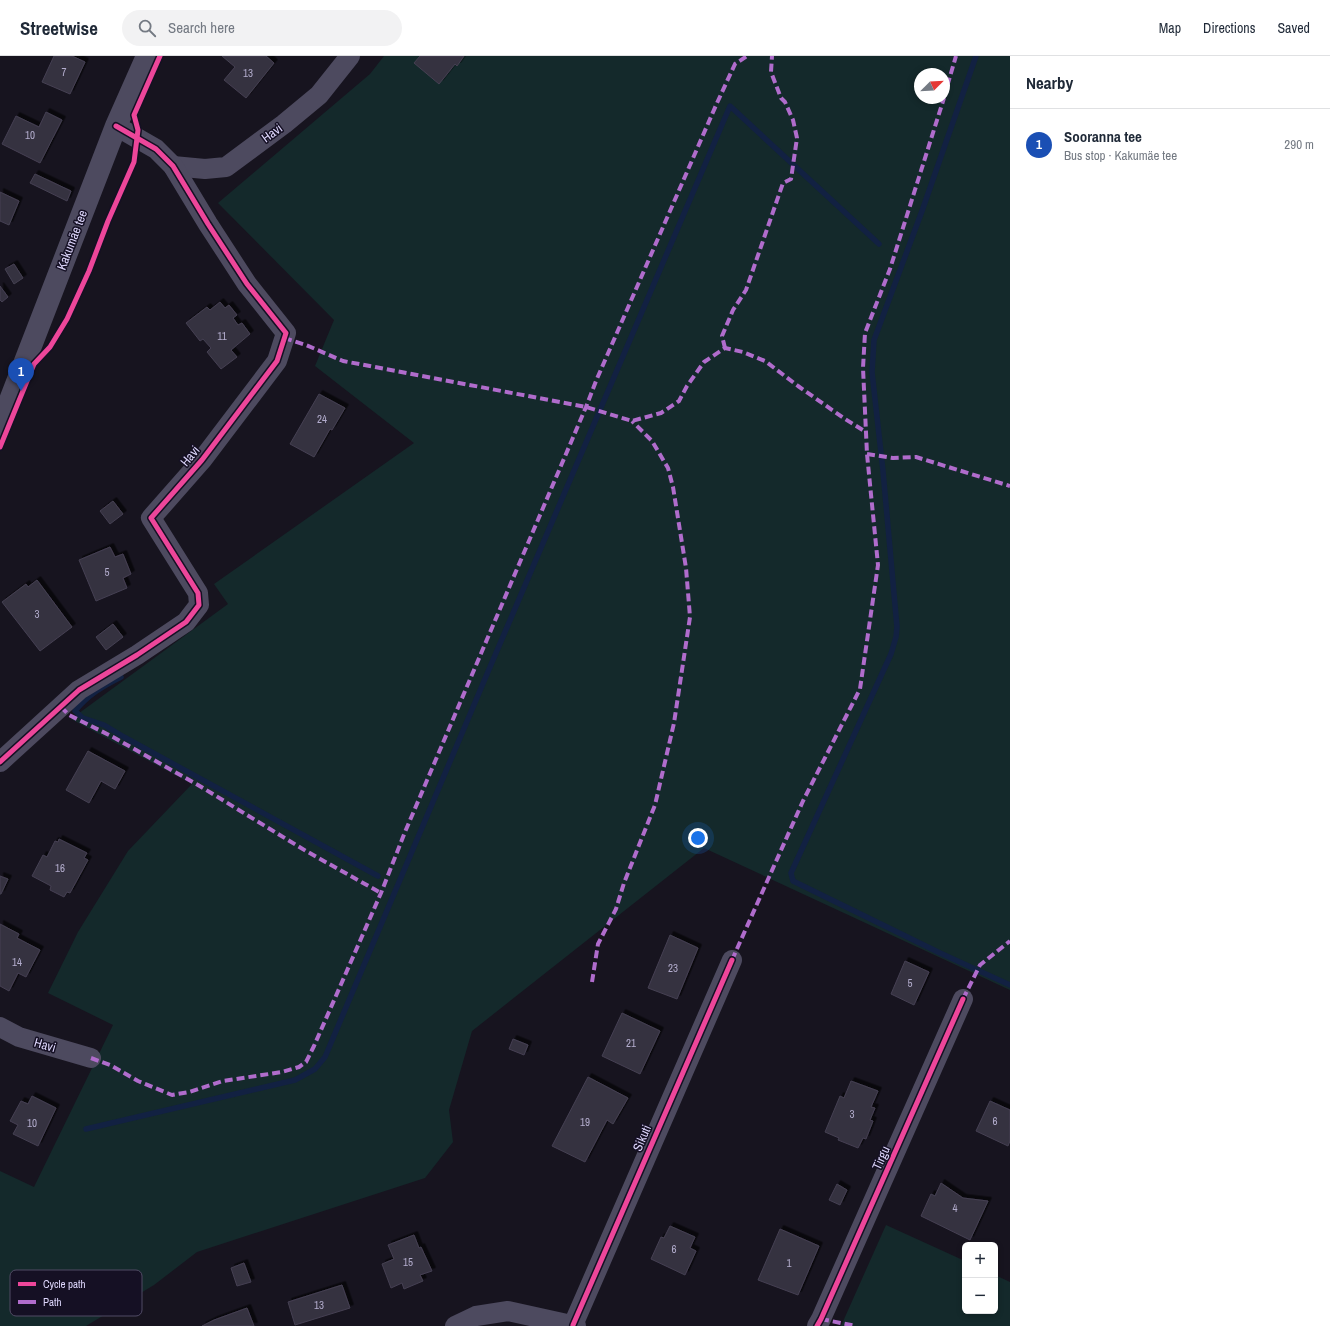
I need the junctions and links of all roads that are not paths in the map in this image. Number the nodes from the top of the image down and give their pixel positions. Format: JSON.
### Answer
{"nodes":[{"id":1,"x":147,"y":56,"type":"edge"},
{"id":2,"x":350,"y":56,"type":"edge"},
{"id":3,"x":116,"y":126,"type":"junction"},
{"id":4,"x":173,"y":166,"type":"junction"},
{"id":5,"x":0,"y":426,"type":"edge"},
{"id":6,"x":0,"y":762,"type":"edge"},
{"id":7,"x":732,"y":960,"type":"dead end"},
{"id":8,"x":963,"y":999,"type":"dead end"},
{"id":9,"x":0,"y":1027,"type":"edge"},
{"id":10,"x":91,"y":1058,"type":"dead end"},
{"id":11,"x":455,"y":1326,"type":"edge"},
{"id":12,"x":575,"y":1326,"type":"edge"},
{"id":13,"x":817,"y":1326,"type":"edge"}],
"edges":[{"from":1,"to":3,"type":"street","name":"Kakumäe tee"},
{"from":2,"to":4,"type":"street","name":"Havi"},
{"from":3,"to":4,"type":"street","name":"Havi"},
{"from":3,"to":5,"type":"street","name":"Kakumäe tee"},
{"from":4,"to":6,"type":"street","name":"Havi"},
{"from":7,"to":12,"type":"street","name":"Sikuti"},
{"from":8,"to":13,"type":"street","name":"Tirgu"},
{"from":9,"to":10,"type":"street","name":"Havi"},
{"from":11,"to":12,"type":"street","name":"Sikuti"}]}
